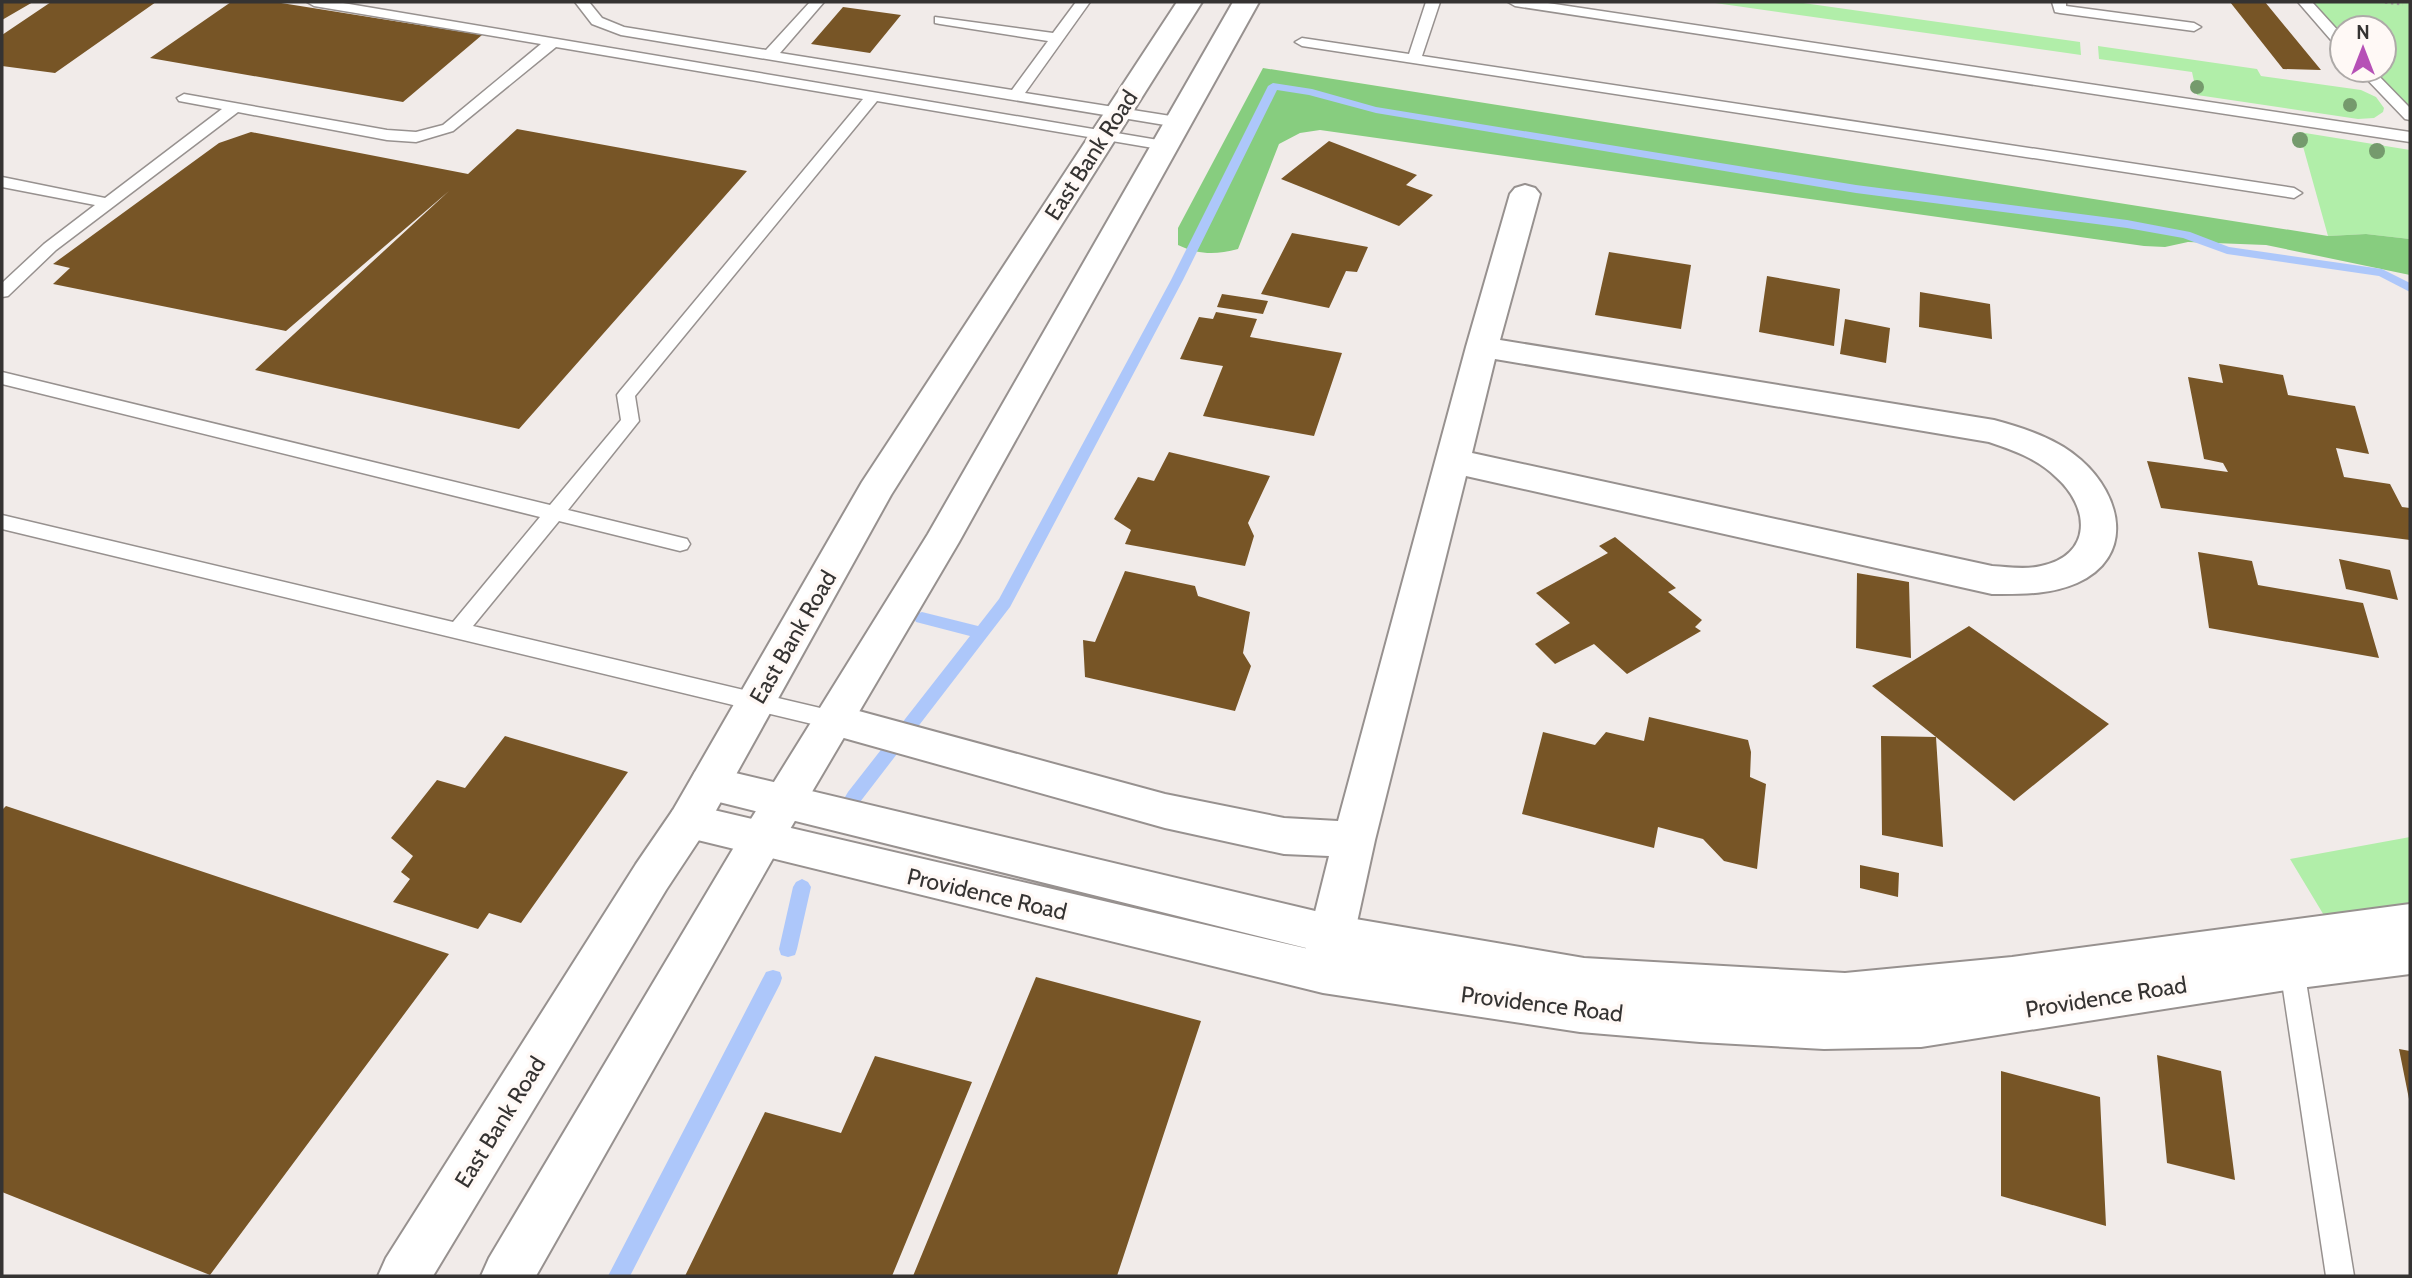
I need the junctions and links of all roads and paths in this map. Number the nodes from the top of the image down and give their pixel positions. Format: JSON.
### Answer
{"nodes":[{"id":1,"x":314,"y":2,"type":"edge"},
{"id":2,"x":582,"y":2,"type":"edge"},
{"id":3,"x":817,"y":2,"type":"edge"},
{"id":4,"x":1083,"y":2,"type":"edge"},
{"id":5,"x":1189,"y":2,"type":"edge"},
{"id":6,"x":1246,"y":2,"type":"edge"},
{"id":7,"x":1433,"y":2,"type":"edge"},
{"id":8,"x":1515,"y":2,"type":"edge"},
{"id":9,"x":2059,"y":2,"type":"edge"},
{"id":10,"x":2305,"y":2,"type":"edge"},
{"id":11,"x":2385,"y":2,"type":"edge"},
{"id":12,"x":2403,"y":4,"type":"dead end"},
{"id":13,"x":940,"y":20,"type":"dead end"},
{"id":14,"x":2194,"y":27,"type":"dead end"},
{"id":15,"x":2328,"y":28,"type":"edge"},
{"id":16,"x":1057,"y":38,"type":"junction"},
{"id":17,"x":553,"y":42,"type":"junction"},
{"id":18,"x":1302,"y":42,"type":"dead end"},
{"id":19,"x":769,"y":55,"type":"junction"},
{"id":20,"x":1414,"y":59,"type":"junction"},
{"id":21,"x":2379,"y":84,"type":"edge"},
{"id":22,"x":873,"y":96,"type":"junction"},
{"id":23,"x":1015,"y":96,"type":"junction"},
{"id":24,"x":184,"y":98,"type":"dead end"},
{"id":25,"x":235,"y":107,"type":"junction"},
{"id":26,"x":2410,"y":116,"type":"edge"},
{"id":27,"x":1111,"y":124,"type":"junction"},
{"id":28,"x":1171,"y":134,"type":"junction"},
{"id":29,"x":2410,"y":137,"type":"edge"},
{"id":30,"x":2,"y":182,"type":"edge"},
{"id":31,"x":2294,"y":193,"type":"dead end"},
{"id":32,"x":1525,"y":194,"type":"dead end"},
{"id":33,"x":108,"y":203,"type":"junction"},
{"id":34,"x":2,"y":292,"type":"edge"},
{"id":35,"x":1482,"y":347,"type":"junction"},
{"id":36,"x":2,"y":378,"type":"edge"},
{"id":37,"x":1454,"y":461,"type":"junction"},
{"id":38,"x":554,"y":513,"type":"junction"},
{"id":39,"x":2,"y":522,"type":"edge"},
{"id":40,"x":680,"y":544,"type":"dead end"},
{"id":41,"x":458,"y":631,"type":"junction"},
{"id":42,"x":756,"y":701,"type":"junction"},
{"id":43,"x":852,"y":725,"type":"junction"},
{"id":44,"x":710,"y":783,"type":"junction"},
{"id":45,"x":784,"y":802,"type":"junction"},
{"id":46,"x":688,"y":822,"type":"junction"},
{"id":47,"x":761,"y":840,"type":"junction"},
{"id":48,"x":1354,"y":840,"type":"junction"},
{"id":49,"x":2410,"y":923,"type":"edge"},
{"id":50,"x":1327,"y":954,"type":"junction"},
{"id":51,"x":2410,"y":954,"type":"edge"},
{"id":52,"x":2292,"y":969,"type":"junction"},
{"id":53,"x":404,"y":1276,"type":"edge"},
{"id":54,"x":507,"y":1276,"type":"edge"},
{"id":55,"x":2340,"y":1276,"type":"edge"}],
"edges":[{"from":1,"to":17,"type":"lane"},
{"from":2,"to":19,"type":"lane"},
{"from":3,"to":19,"type":"lane"},
{"from":4,"to":16,"type":"lane"},
{"from":5,"to":27,"type":"street","name":"East Bank Road"},
{"from":6,"to":28,"type":"street"},
{"from":7,"to":20,"type":"lane"},
{"from":8,"to":29,"type":"lane"},
{"from":9,"to":14,"type":"lane"},
{"from":10,"to":15,"type":"lane"},
{"from":11,"to":12,"type":"path"},
{"from":13,"to":16,"type":"lane"},
{"from":16,"to":23,"type":"lane"},
{"from":17,"to":22,"type":"lane"},
{"from":17,"to":25,"type":"lane"},
{"from":18,"to":20,"type":"lane"},
{"from":19,"to":23,"type":"lane"},
{"from":20,"to":31,"type":"lane"},
{"from":21,"to":26,"type":"lane"},
{"from":22,"to":27,"type":"lane"},
{"from":22,"to":38,"type":"lane"},
{"from":23,"to":27,"type":"lane"},
{"from":24,"to":25,"type":"lane"},
{"from":25,"to":33,"type":"lane"},
{"from":27,"to":28,"type":"lane"},
{"from":27,"to":28,"type":"lane"},
{"from":27,"to":42,"type":"street","name":"East Bank Road"},
{"from":28,"to":43,"type":"street"},
{"from":30,"to":33,"type":"lane"},
{"from":32,"to":35,"type":"street"},
{"from":33,"to":34,"type":"lane"},
{"from":35,"to":37,"type":"street"},
{"from":35,"to":37,"type":"street"},
{"from":36,"to":38,"type":"lane"},
{"from":37,"to":48,"type":"street"},
{"from":38,"to":40,"type":"lane"},
{"from":38,"to":41,"type":"lane"},
{"from":39,"to":41,"type":"lane"},
{"from":41,"to":42,"type":"lane"},
{"from":42,"to":43,"type":"lane"},
{"from":42,"to":44,"type":"street","name":"East Bank Road"},
{"from":43,"to":45,"type":"street"},
{"from":43,"to":48,"type":"street"},
{"from":44,"to":45,"type":"street","name":"Providence Road"},
{"from":44,"to":46,"type":"street","name":"East Bank Road"},
{"from":45,"to":47,"type":"street"},
{"from":45,"to":50,"type":"street","name":"Providence Road"},
{"from":46,"to":47,"type":"street","name":"Providence Road"},
{"from":46,"to":53,"type":"street","name":"East Bank Road"},
{"from":47,"to":50,"type":"street","name":"Providence Road"},
{"from":47,"to":54,"type":"street"},
{"from":48,"to":50,"type":"street"},
{"from":49,"to":50,"type":"street","name":"Providence Road"},
{"from":50,"to":52,"type":"street","name":"Providence Road"},
{"from":51,"to":52,"type":"street","name":"Providence Road"},
{"from":52,"to":55,"type":"lane"}]}
